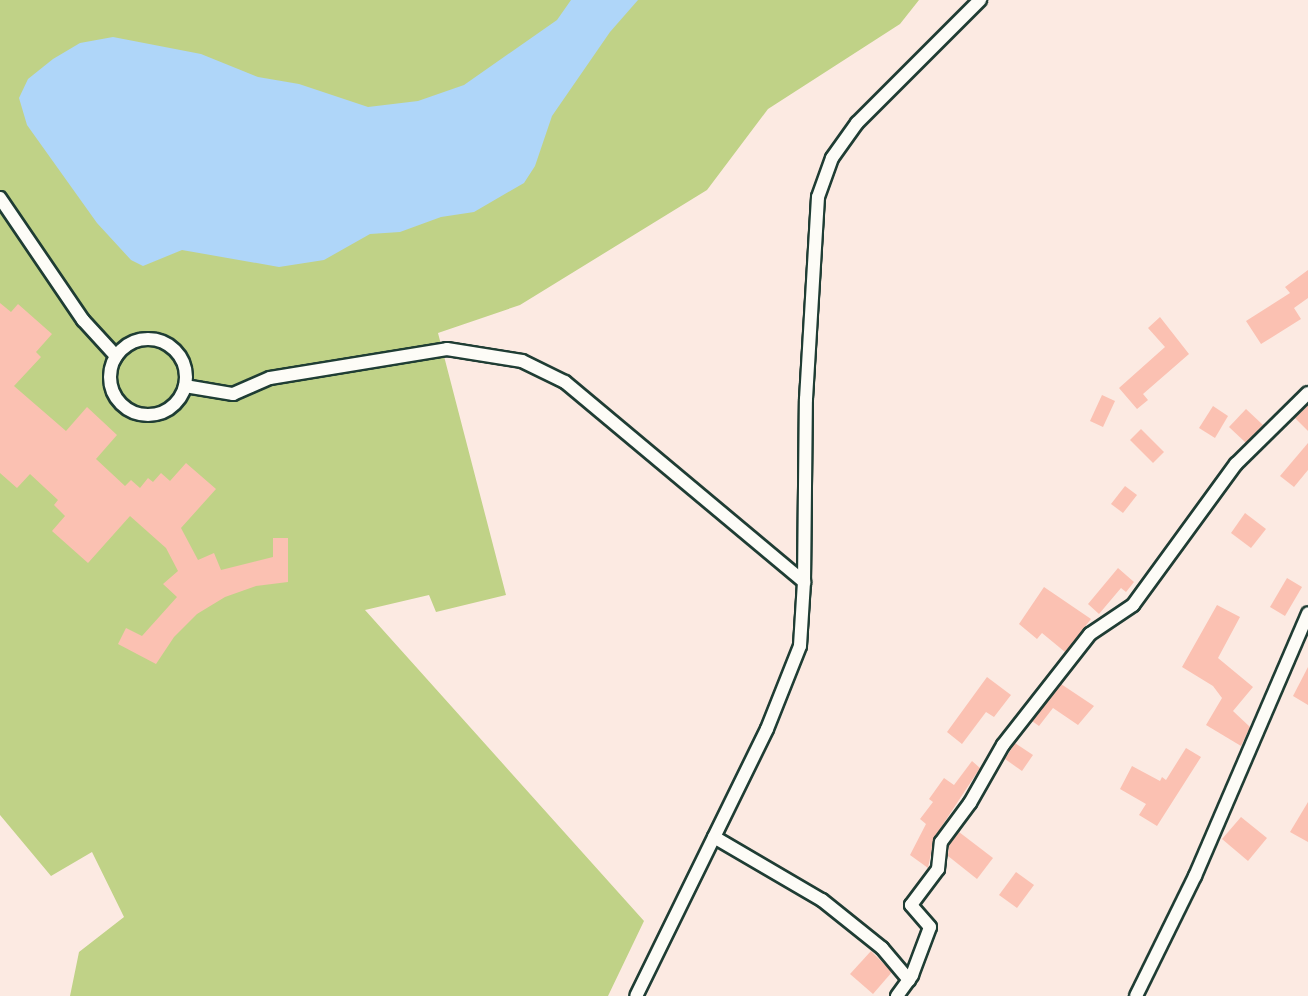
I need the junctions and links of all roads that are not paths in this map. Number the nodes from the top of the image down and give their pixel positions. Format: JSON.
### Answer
{"nodes":[{"id":1,"x":980,"y":0,"type":"edge"},
{"id":2,"x":0,"y":198,"type":"edge"},
{"id":3,"x":116,"y":356,"type":"junction"},
{"id":4,"x":185,"y":386,"type":"junction"},
{"id":5,"x":1308,"y":393,"type":"edge"},
{"id":6,"x":804,"y":582,"type":"junction"},
{"id":7,"x":1308,"y":613,"type":"edge"},
{"id":8,"x":714,"y":837,"type":"junction"},
{"id":9,"x":909,"y":980,"type":"junction"},
{"id":10,"x":636,"y":996,"type":"edge"},
{"id":11,"x":897,"y":996,"type":"edge"},
{"id":12,"x":1136,"y":996,"type":"edge"}],
"edges":[{"from":1,"to":6,"type":"street"},
{"from":2,"to":3,"type":"street"},
{"from":3,"to":4,"type":"street"},
{"from":3,"to":4,"type":"street"},
{"from":4,"to":6,"type":"street"},
{"from":5,"to":9,"type":"street"},
{"from":6,"to":8,"type":"street"},
{"from":7,"to":12,"type":"street"},
{"from":8,"to":9,"type":"street"},
{"from":8,"to":10,"type":"street"},
{"from":9,"to":11,"type":"street"}]}
